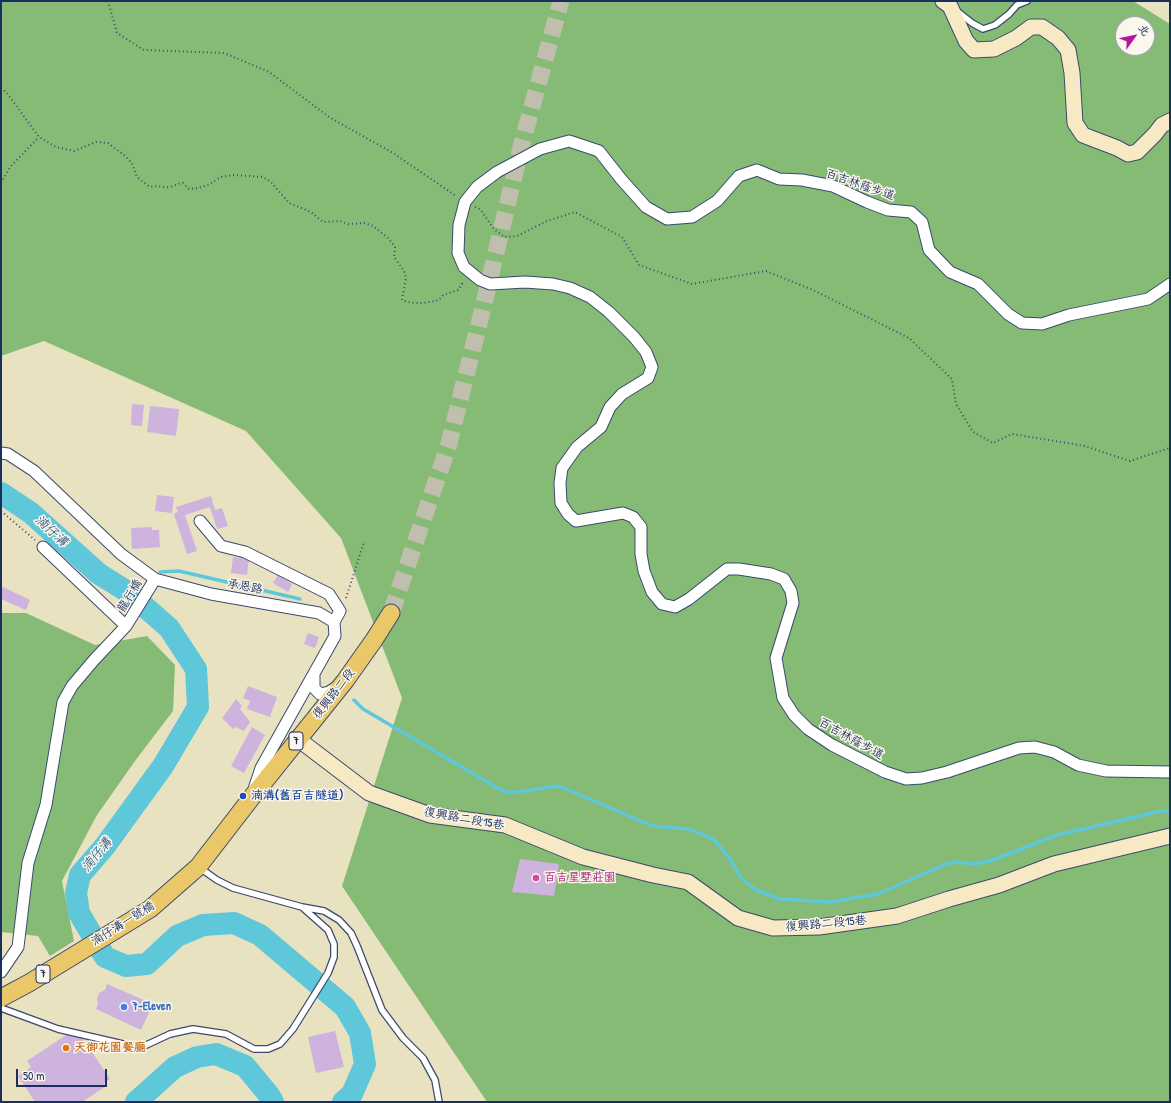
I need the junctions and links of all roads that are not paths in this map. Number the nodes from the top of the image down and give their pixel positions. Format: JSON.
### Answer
{"nodes":[{"id":1,"x":1027,"y":1,"type":"edge"},
{"id":2,"x":946,"y":3,"type":"edge"},
{"id":3,"x":1170,"y":121,"type":"edge"},
{"id":4,"x":1170,"y":284,"type":"edge"},
{"id":5,"x":1,"y":453,"type":"edge"},
{"id":6,"x":200,"y":521,"type":"dead end"},
{"id":7,"x":43,"y":547,"type":"road end"},
{"id":8,"x":155,"y":579,"type":"junction"},
{"id":9,"x":390,"y":613,"type":"tunnel mouth"},
{"id":10,"x":334,"y":622,"type":"junction"},
{"id":11,"x":126,"y":626,"type":"junction"},
{"id":12,"x":314,"y":674,"type":"junction"},
{"id":13,"x":345,"y":681,"type":"junction"},
{"id":14,"x":284,"y":728,"type":"junction"},
{"id":15,"x":298,"y":739,"type":"junction"},
{"id":16,"x":1170,"y":772,"type":"edge"},
{"id":17,"x":252,"y":796,"type":"junction"},
{"id":18,"x":1170,"y":836,"type":"edge"},
{"id":19,"x":198,"y":867,"type":"junction"},
{"id":20,"x":302,"y":907,"type":"junction"},
{"id":21,"x":1,"y":972,"type":"edge"},
{"id":22,"x":1,"y":998,"type":"edge"},
{"id":23,"x":1,"y":1008,"type":"edge"},
{"id":24,"x":439,"y":1102,"type":"edge"}],
"edges":[{"from":1,"to":2,"type":"lane"},
{"from":2,"to":3,"type":"street"},
{"from":4,"to":16,"type":"street","name":"百吉林蔭步道"},
{"from":5,"to":8,"type":"street","name":"承恩路"},
{"from":6,"to":10,"type":"street"},
{"from":7,"to":11,"type":"street"},
{"from":8,"to":10,"type":"street","name":"承恩路"},
{"from":8,"to":11,"type":"street","name":"龍行橋"},
{"from":9,"to":13,"type":"main road","name":"復興路二段","number":"7"},
{"from":10,"to":12,"type":"street"},
{"from":11,"to":21,"type":"street","name":"龍行橋"},
{"from":12,"to":13,"type":"street"},
{"from":12,"to":14,"type":"street"},
{"from":13,"to":15,"type":"main road","name":"復興路二段","number":"7"},
{"from":14,"to":15,"type":"street"},
{"from":14,"to":17,"type":"street"},
{"from":15,"to":17,"type":"main road","name":"復興路二段","number":"7"},
{"from":15,"to":18,"type":"street","name":"復興路二段15巷"},
{"from":17,"to":19,"type":"main road","name":"復興路二段","number":"7"},
{"from":19,"to":20,"type":"lane"},
{"from":19,"to":22,"type":"main road","name":"湳仔溝一號橋","number":"7"},
{"from":20,"to":23,"type":"lane"},
{"from":20,"to":24,"type":"lane"}]}
